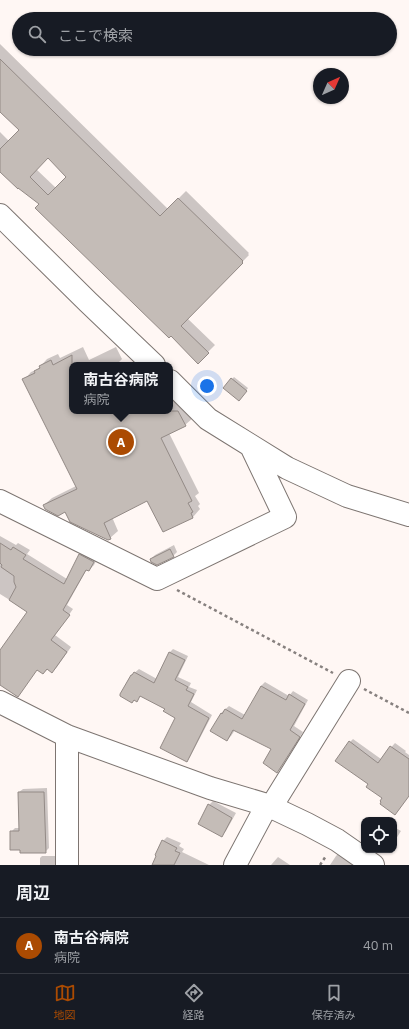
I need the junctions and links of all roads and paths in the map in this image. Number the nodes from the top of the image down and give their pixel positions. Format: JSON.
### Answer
{"nodes":[{"id":1,"x":0,"y":215,"type":"edge"},
{"id":2,"x":151,"y":362,"type":"edge"},
{"id":3,"x":173,"y":384,"type":"edge"},
{"id":4,"x":251,"y":446,"type":"junction"},
{"id":5,"x":0,"y":501,"type":"edge"},
{"id":6,"x":409,"y":515,"type":"edge"},
{"id":7,"x":157,"y":579,"type":"junction"},
{"id":8,"x":349,"y":681,"type":"junction"},
{"id":9,"x":0,"y":702,"type":"edge"},
{"id":10,"x":409,"y":713,"type":"edge"},
{"id":11,"x":67,"y":736,"type":"junction"},
{"id":12,"x":269,"y":806,"type":"junction"},
{"id":13,"x":67,"y":865,"type":"edge"},
{"id":14,"x":235,"y":865,"type":"edge"},
{"id":15,"x":373,"y":865,"type":"edge"}],
"edges":[{"from":1,"to":2,"type":"street"},
{"from":3,"to":4,"type":"street"},
{"from":4,"to":6,"type":"street"},
{"from":4,"to":7,"type":"street"},
{"from":5,"to":7,"type":"street"},
{"from":7,"to":8,"type":"path"},
{"from":8,"to":10,"type":"path"},
{"from":8,"to":12,"type":"street"},
{"from":9,"to":11,"type":"street"},
{"from":11,"to":12,"type":"street"},
{"from":11,"to":13,"type":"street"},
{"from":12,"to":14,"type":"street"},
{"from":12,"to":15,"type":"street"}]}
